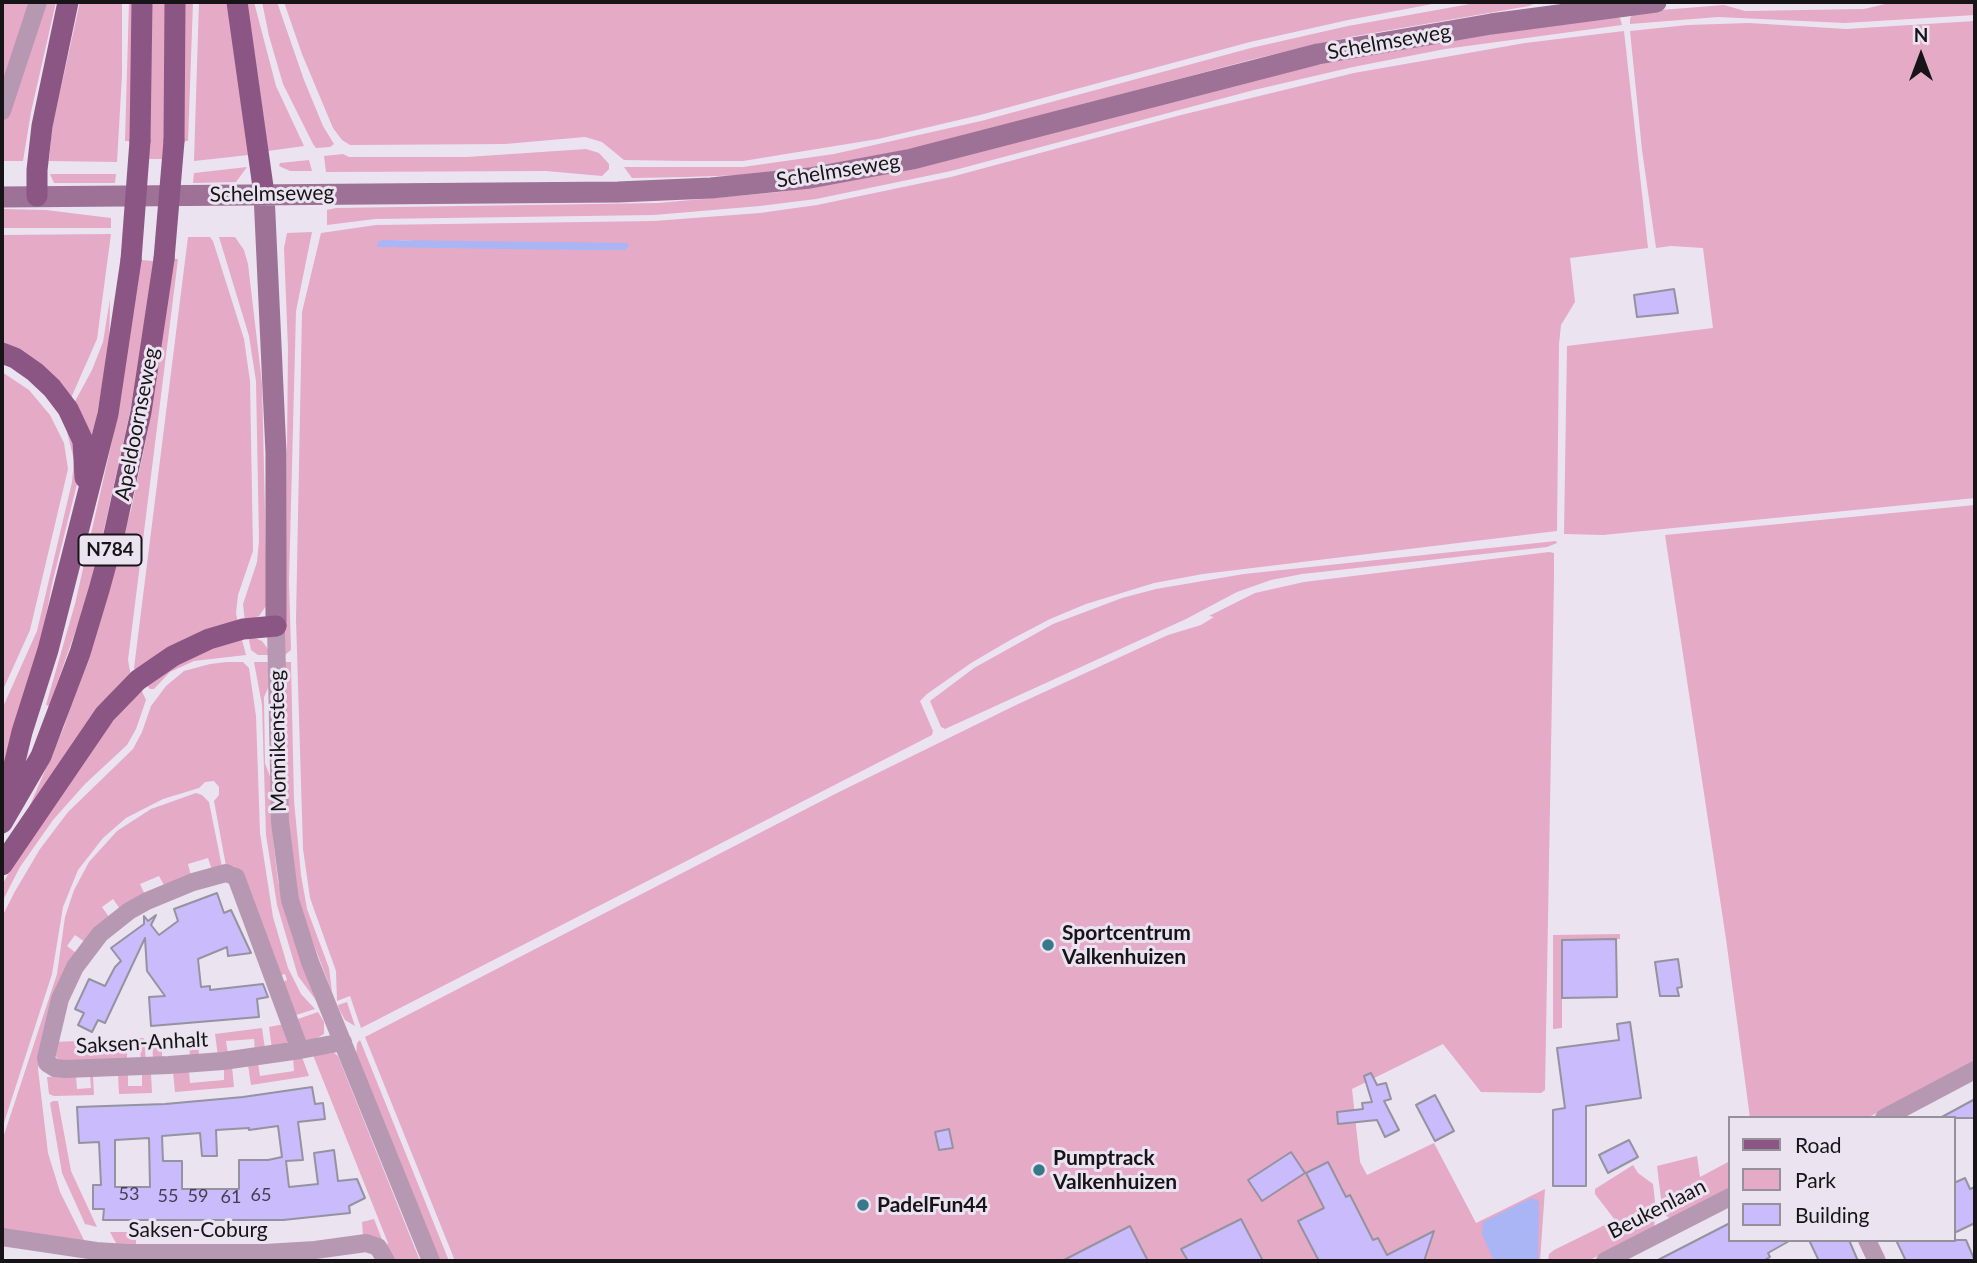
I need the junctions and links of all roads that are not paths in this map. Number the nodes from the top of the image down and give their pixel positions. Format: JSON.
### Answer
{"nodes":[{"id":1,"x":38,"y":2,"type":"edge"},
{"id":2,"x":68,"y":2,"type":"edge"},
{"id":3,"x":142,"y":2,"type":"edge"},
{"id":4,"x":175,"y":2,"type":"edge"},
{"id":5,"x":237,"y":2,"type":"edge"},
{"id":6,"x":1656,"y":2,"type":"edge"},
{"id":7,"x":2,"y":111,"type":"edge"},
{"id":8,"x":264,"y":194,"type":"junction"},
{"id":9,"x":37,"y":196,"type":"junction"},
{"id":10,"x":2,"y":197,"type":"edge"},
{"id":11,"x":2,"y":353,"type":"edge"},
{"id":12,"x":85,"y":508,"type":"junction"},
{"id":13,"x":276,"y":626,"type":"junction"},
{"id":14,"x":2,"y":816,"type":"edge"},
{"id":15,"x":2,"y":823,"type":"edge"},
{"id":16,"x":2,"y":865,"type":"edge"},
{"id":17,"x":342,"y":1042,"type":"junction"},
{"id":18,"x":300,"y":1050,"type":"junction"},
{"id":19,"x":1975,"y":1070,"type":"edge"},
{"id":20,"x":1888,"y":1116,"type":"edge"},
{"id":21,"x":1728,"y":1198,"type":"edge"},
{"id":22,"x":2,"y":1237,"type":"edge"},
{"id":23,"x":1868,"y":1242,"type":"edge"},
{"id":24,"x":386,"y":1261,"type":"edge"},
{"id":25,"x":430,"y":1261,"type":"edge"},
{"id":26,"x":1605,"y":1261,"type":"edge"},
{"id":27,"x":1877,"y":1261,"type":"edge"}],
"edges":[{"from":1,"to":7,"type":"street"},
{"from":2,"to":9,"type":"main road"},
{"from":3,"to":12,"type":"main road","name":"Apeldoornseweg","number":"N784","bridge":true},
{"from":4,"to":15,"type":"main road","name":"Apeldoornseweg","number":"N784","bridge":true},
{"from":5,"to":8,"type":"main road"},
{"from":6,"to":8,"type":"main road","name":"Schelmseweg"},
{"from":8,"to":9,"type":"main road","name":"Schelmseweg"},
{"from":8,"to":13,"type":"main road","name":"Monnikensteeg"},
{"from":9,"to":10,"type":"main road","name":"Schelmseweg"},
{"from":11,"to":12,"type":"main road"},
{"from":12,"to":14,"type":"main road","name":"Apeldoornseweg","number":"N784"},
{"from":13,"to":16,"type":"main road"},
{"from":13,"to":17,"type":"street","name":"Monnikensteeg"},
{"from":17,"to":18,"type":"street","name":"Saksen-Anhalt"},
{"from":17,"to":25,"type":"street","name":"Monnikensteeg"},
{"from":18,"to":18,"type":"street","name":"Saksen-Anhalt"},
{"from":19,"to":20,"type":"street"},
{"from":21,"to":26,"type":"street","name":"Beukenlaan"},
{"from":22,"to":24,"type":"street","name":"Saksen-Coburg"},
{"from":23,"to":27,"type":"street"}]}
